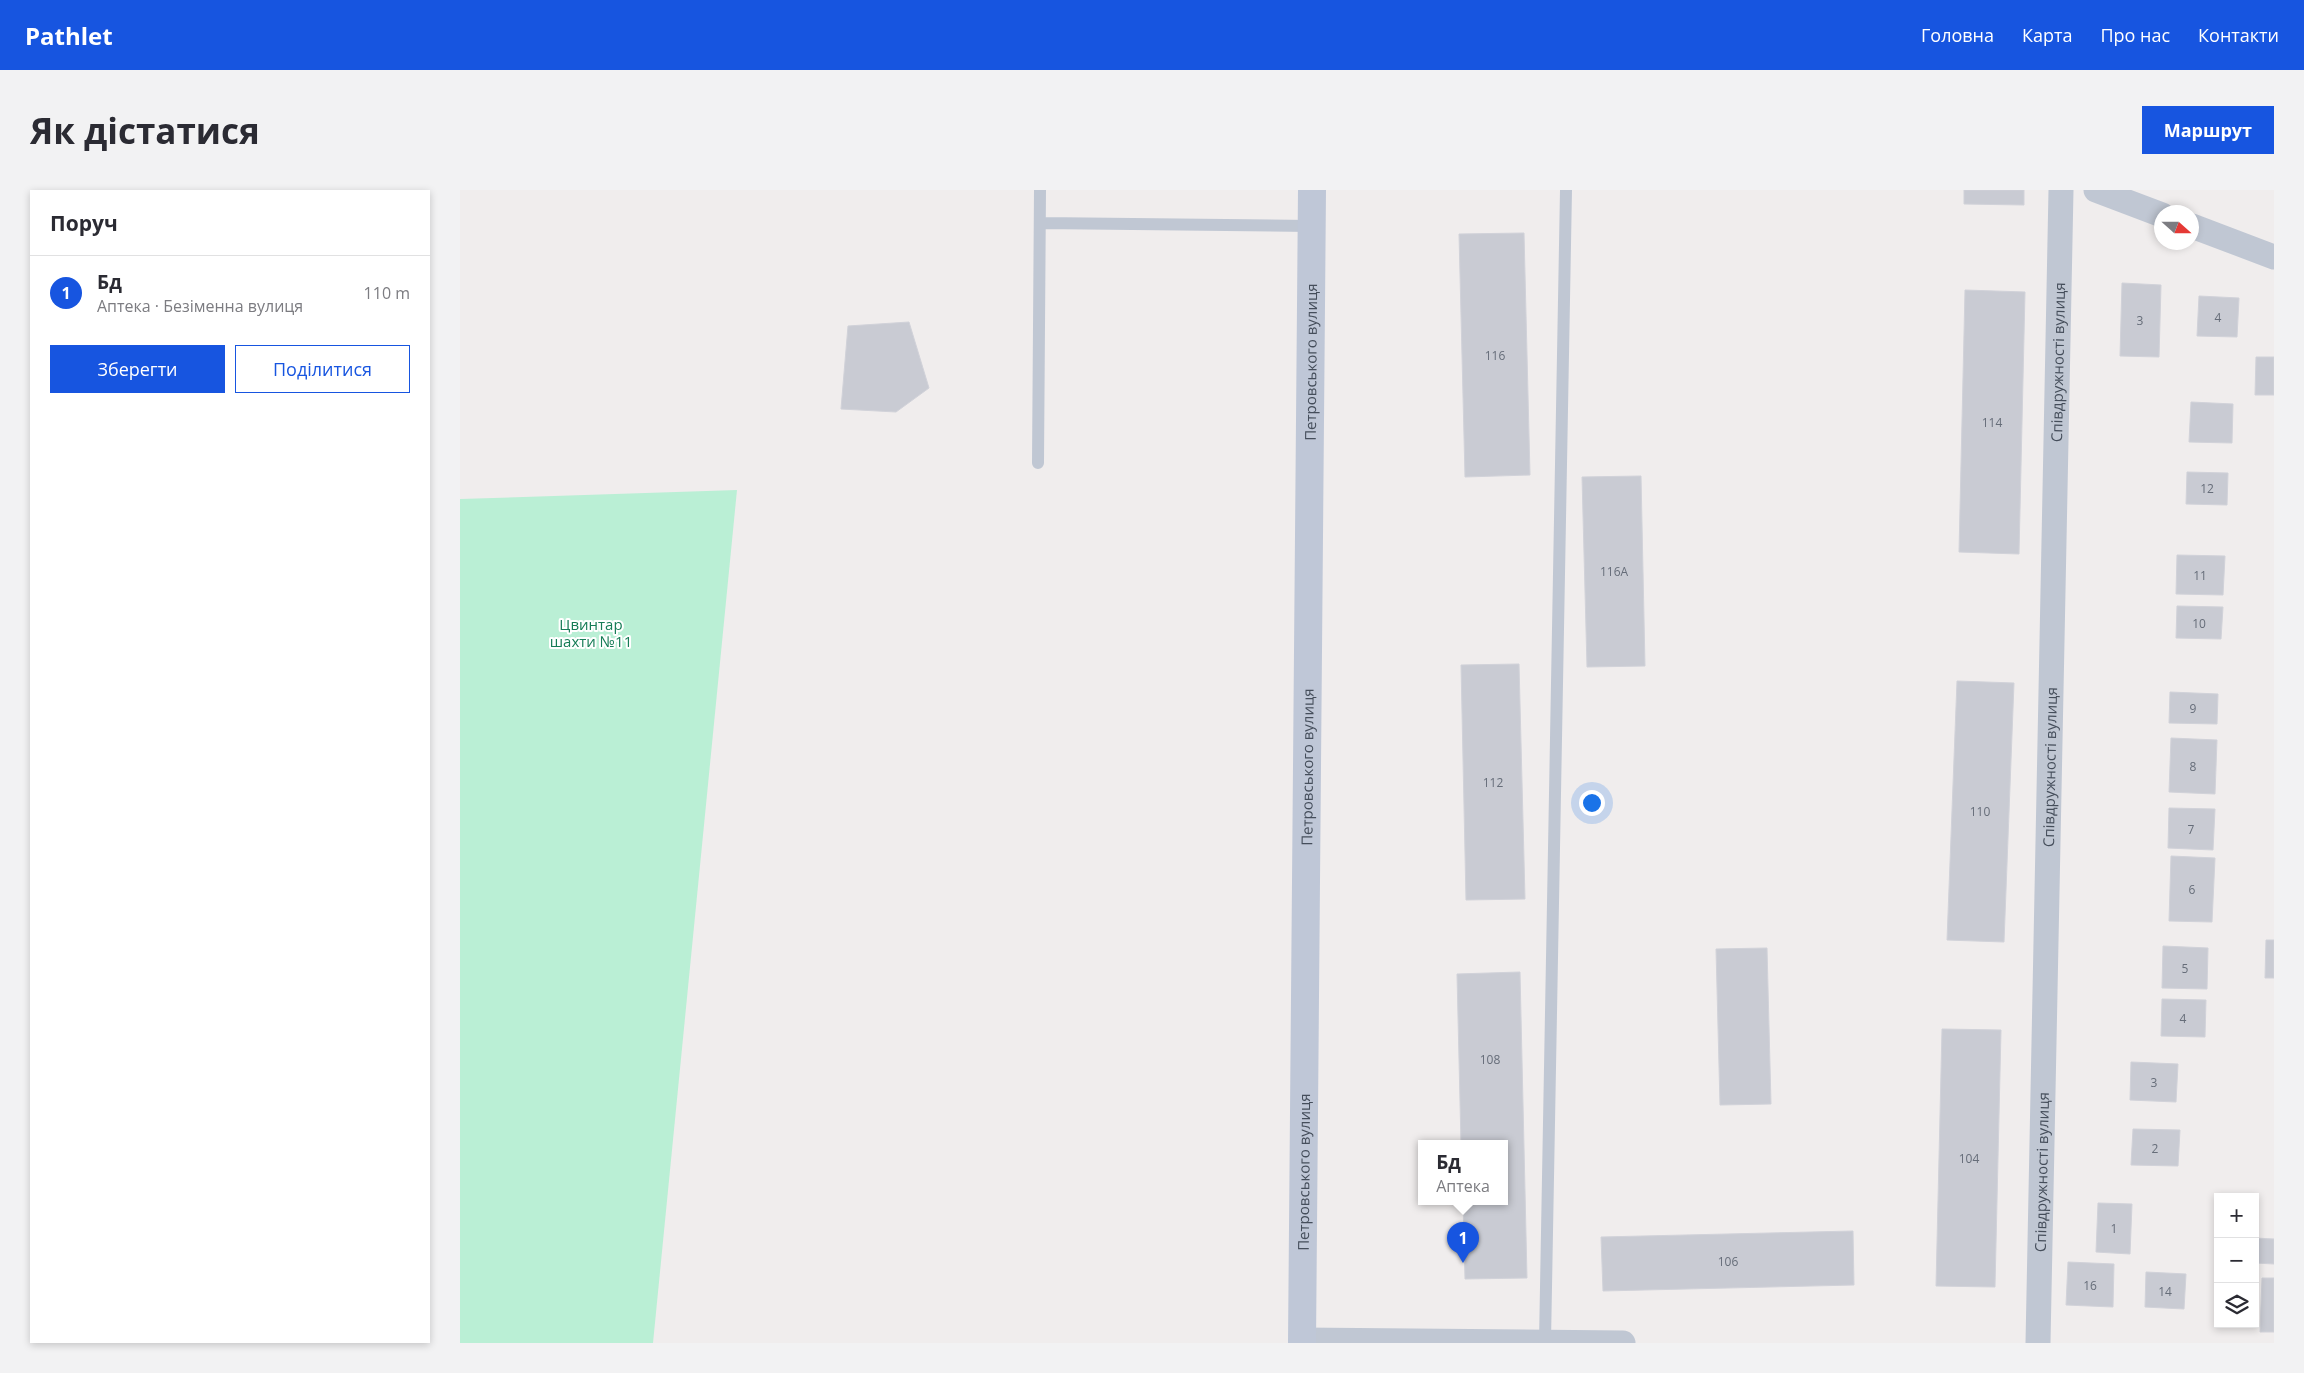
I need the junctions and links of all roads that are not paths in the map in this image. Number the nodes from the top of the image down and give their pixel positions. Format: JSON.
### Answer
{"nodes":[{"id":1,"x":1040,"y":190,"type":"edge"},
{"id":2,"x":1312,"y":190,"type":"edge"},
{"id":3,"x":1566,"y":190,"type":"edge"},
{"id":4,"x":2061,"y":190,"type":"edge"},
{"id":5,"x":2096,"y":190,"type":"edge"},
{"id":6,"x":2154,"y":212,"type":"edge"},
{"id":7,"x":1040,"y":223,"type":"junction"},
{"id":8,"x":1311,"y":226,"type":"junction"},
{"id":9,"x":2199,"y":229,"type":"edge"},
{"id":10,"x":2274,"y":257,"type":"edge"},
{"id":11,"x":1038,"y":463,"type":"dead end"},
{"id":12,"x":1302,"y":1341,"type":"edge"},
{"id":13,"x":1545,"y":1342,"type":"edge"},
{"id":14,"x":1622,"y":1343,"type":"edge"},
{"id":15,"x":2038,"y":1343,"type":"edge"}],
"edges":[{"from":1,"to":7,"type":"lane"},
{"from":2,"to":8,"type":"main road","name":"Петровського вулиця"},
{"from":3,"to":13,"type":"lane"},
{"from":4,"to":15,"type":"street","name":"Співдружності вулиця"},
{"from":5,"to":6,"type":"street"},
{"from":7,"to":8,"type":"lane"},
{"from":7,"to":11,"type":"lane"},
{"from":8,"to":12,"type":"main road","name":"Петровського вулиця"},
{"from":9,"to":10,"type":"street"},
{"from":12,"to":13,"type":"street"},
{"from":13,"to":14,"type":"street"}]}
